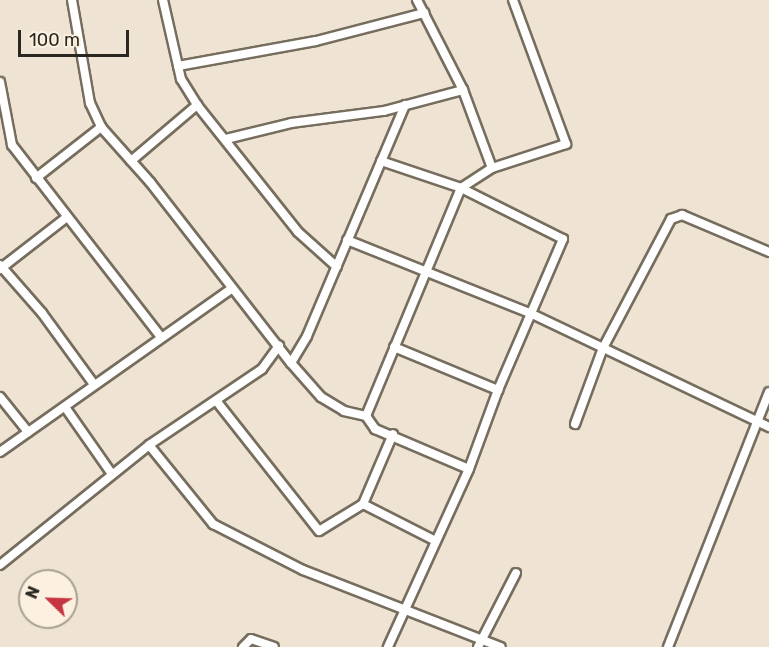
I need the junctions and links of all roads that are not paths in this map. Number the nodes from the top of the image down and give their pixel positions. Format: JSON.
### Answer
{"nodes":[{"id":1,"x":72,"y":0,"type":"edge"},
{"id":2,"x":163,"y":0,"type":"edge"},
{"id":3,"x":417,"y":0,"type":"edge"},
{"id":4,"x":513,"y":0,"type":"edge"},
{"id":5,"x":424,"y":13,"type":"junction"},
{"id":6,"x":178,"y":66,"type":"junction"},
{"id":7,"x":0,"y":82,"type":"edge"},
{"id":8,"x":463,"y":90,"type":"junction"},
{"id":9,"x":197,"y":105,"type":"junction"},
{"id":10,"x":405,"y":105,"type":"junction"},
{"id":11,"x":101,"y":127,"type":"junction"},
{"id":12,"x":226,"y":139,"type":"junction"},
{"id":13,"x":130,"y":160,"type":"junction"},
{"id":14,"x":381,"y":161,"type":"junction"},
{"id":15,"x":492,"y":168,"type":"junction"},
{"id":16,"x":36,"y":178,"type":"junction"},
{"id":17,"x":461,"y":188,"type":"junction"},
{"id":18,"x":67,"y":217,"type":"junction"},
{"id":19,"x":347,"y":240,"type":"junction"},
{"id":20,"x":769,"y":252,"type":"edge"},
{"id":21,"x":1,"y":267,"type":"edge"},
{"id":22,"x":337,"y":267,"type":"junction"},
{"id":23,"x":428,"y":271,"type":"junction"},
{"id":24,"x":231,"y":289,"type":"junction"},
{"id":25,"x":532,"y":314,"type":"junction"},
{"id":26,"x":161,"y":337,"type":"junction"},
{"id":27,"x":279,"y":346,"type":"junction"},
{"id":28,"x":394,"y":347,"type":"junction"},
{"id":29,"x":603,"y":348,"type":"junction"},
{"id":30,"x":291,"y":363,"type":"junction"},
{"id":31,"x":93,"y":383,"type":"junction"},
{"id":32,"x":498,"y":390,"type":"junction"},
{"id":33,"x":769,"y":392,"type":"edge"},
{"id":34,"x":0,"y":398,"type":"edge"},
{"id":35,"x":218,"y":402,"type":"junction"},
{"id":36,"x":65,"y":407,"type":"junction"},
{"id":37,"x":366,"y":416,"type":"junction"},
{"id":38,"x":757,"y":421,"type":"junction"},
{"id":39,"x":575,"y":424,"type":"dead end"},
{"id":40,"x":769,"y":427,"type":"edge"},
{"id":41,"x":28,"y":432,"type":"junction"},
{"id":42,"x":393,"y":434,"type":"junction"},
{"id":43,"x":149,"y":445,"type":"junction"},
{"id":44,"x":0,"y":452,"type":"edge"},
{"id":45,"x":469,"y":469,"type":"junction"},
{"id":46,"x":112,"y":474,"type":"junction"},
{"id":47,"x":363,"y":504,"type":"junction"},
{"id":48,"x":434,"y":540,"type":"junction"},
{"id":49,"x":0,"y":565,"type":"edge"},
{"id":50,"x":516,"y":573,"type":"dead end"},
{"id":51,"x":405,"y":607,"type":"junction"},
{"id":52,"x":482,"y":638,"type":"junction"},
{"id":53,"x":243,"y":647,"type":"edge"},
{"id":54,"x":274,"y":647,"type":"edge"},
{"id":55,"x":388,"y":647,"type":"edge"},
{"id":56,"x":478,"y":647,"type":"edge"},
{"id":57,"x":500,"y":647,"type":"edge"},
{"id":58,"x":668,"y":647,"type":"edge"}],
"edges":[{"from":1,"to":11,"type":"street"},
{"from":2,"to":6,"type":"street"},
{"from":3,"to":5,"type":"street"},
{"from":4,"to":15,"type":"street"},
{"from":5,"to":6,"type":"street"},
{"from":5,"to":8,"type":"street"},
{"from":6,"to":9,"type":"street"},
{"from":7,"to":16,"type":"street"},
{"from":8,"to":10,"type":"street"},
{"from":8,"to":15,"type":"street"},
{"from":9,"to":12,"type":"street"},
{"from":9,"to":13,"type":"street"},
{"from":10,"to":12,"type":"street"},
{"from":10,"to":14,"type":"street"},
{"from":11,"to":13,"type":"street"},
{"from":11,"to":16,"type":"street"},
{"from":12,"to":22,"type":"street"},
{"from":13,"to":24,"type":"street"},
{"from":14,"to":17,"type":"street"},
{"from":14,"to":19,"type":"street"},
{"from":15,"to":17,"type":"street"},
{"from":16,"to":18,"type":"street"},
{"from":17,"to":23,"type":"street"},
{"from":17,"to":25,"type":"street"},
{"from":18,"to":21,"type":"street"},
{"from":18,"to":26,"type":"street"},
{"from":19,"to":22,"type":"street"},
{"from":19,"to":23,"type":"street"},
{"from":20,"to":29,"type":"street"},
{"from":21,"to":31,"type":"street"},
{"from":22,"to":30,"type":"street"},
{"from":23,"to":25,"type":"street"},
{"from":23,"to":28,"type":"street"},
{"from":24,"to":26,"type":"street"},
{"from":24,"to":27,"type":"street"},
{"from":25,"to":29,"type":"street"},
{"from":25,"to":32,"type":"street"},
{"from":26,"to":31,"type":"street"},
{"from":27,"to":30,"type":"street"},
{"from":27,"to":35,"type":"street"},
{"from":28,"to":32,"type":"street"},
{"from":28,"to":37,"type":"street"},
{"from":29,"to":38,"type":"street"},
{"from":29,"to":39,"type":"street"},
{"from":30,"to":37,"type":"street"},
{"from":31,"to":36,"type":"street"},
{"from":32,"to":45,"type":"street"},
{"from":33,"to":38,"type":"street"},
{"from":34,"to":41,"type":"street"},
{"from":35,"to":43,"type":"street"},
{"from":35,"to":47,"type":"street"},
{"from":36,"to":41,"type":"street"},
{"from":36,"to":46,"type":"street"},
{"from":37,"to":42,"type":"street"},
{"from":38,"to":40,"type":"street"},
{"from":38,"to":58,"type":"street"},
{"from":41,"to":44,"type":"street"},
{"from":42,"to":45,"type":"street"},
{"from":42,"to":47,"type":"street"},
{"from":43,"to":46,"type":"street"},
{"from":43,"to":51,"type":"street"},
{"from":45,"to":48,"type":"street"},
{"from":46,"to":49,"type":"street"},
{"from":47,"to":48,"type":"street"},
{"from":48,"to":51,"type":"street"},
{"from":50,"to":52,"type":"street"},
{"from":51,"to":52,"type":"street"},
{"from":51,"to":55,"type":"street"},
{"from":52,"to":56,"type":"street"},
{"from":52,"to":57,"type":"street"},
{"from":53,"to":54,"type":"street"}]}
